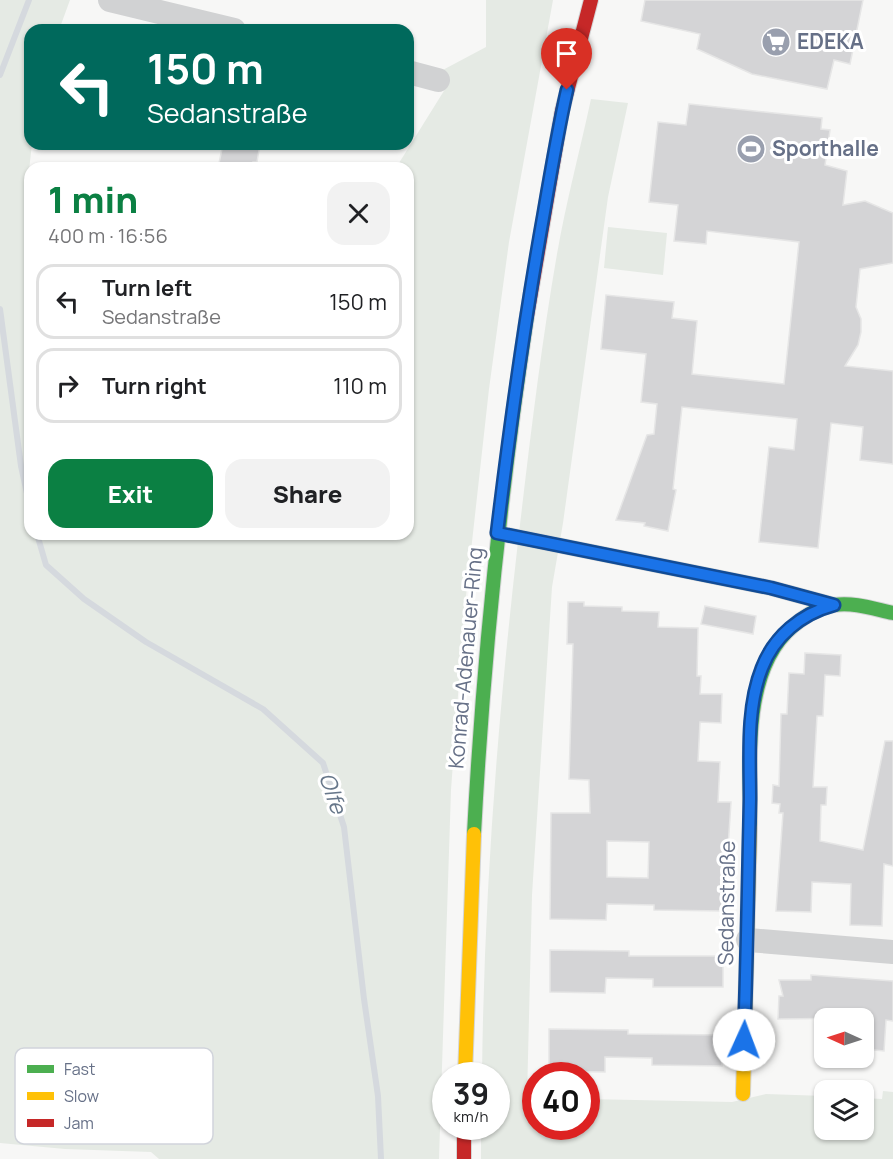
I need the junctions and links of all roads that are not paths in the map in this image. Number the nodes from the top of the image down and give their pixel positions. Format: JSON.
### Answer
{"nodes":[{"id":1,"x":110,"y":0,"type":"edge"},
{"id":2,"x":591,"y":0,"type":"edge"},
{"id":3,"x":209,"y":24,"type":"edge"},
{"id":4,"x":414,"y":74,"type":"edge"},
{"id":5,"x":438,"y":80,"type":"dead end"},
{"id":6,"x":497,"y":533,"type":"junction"},
{"id":7,"x":834,"y":605,"type":"junction"},
{"id":8,"x":893,"y":613,"type":"edge"},
{"id":9,"x":748,"y":940,"type":"junction"},
{"id":10,"x":893,"y":952,"type":"edge"},
{"id":11,"x":466,"y":1062,"type":"edge"},
{"id":12,"x":743,"y":1094,"type":"dead end"},
{"id":13,"x":464,"y":1140,"type":"edge"},
{"id":14,"x":464,"y":1159,"type":"edge"}],
"edges":[{"from":1,"to":3,"type":"street"},
{"from":2,"to":6,"type":"main road","name":"Konrad-Adenauer-Ring"},
{"from":4,"to":5,"type":"street"},
{"from":6,"to":7,"type":"main road","name":"Sedanstraße"},
{"from":6,"to":11,"type":"main road","name":"Konrad-Adenauer-Ring"},
{"from":7,"to":8,"type":"main road","name":"Sedanstraße"},
{"from":7,"to":9,"type":"main road","name":"Sedanstraße"},
{"from":9,"to":10,"type":"street"},
{"from":9,"to":12,"type":"main road","name":"Sedanstraße"},
{"from":13,"to":14,"type":"main road"}]}
